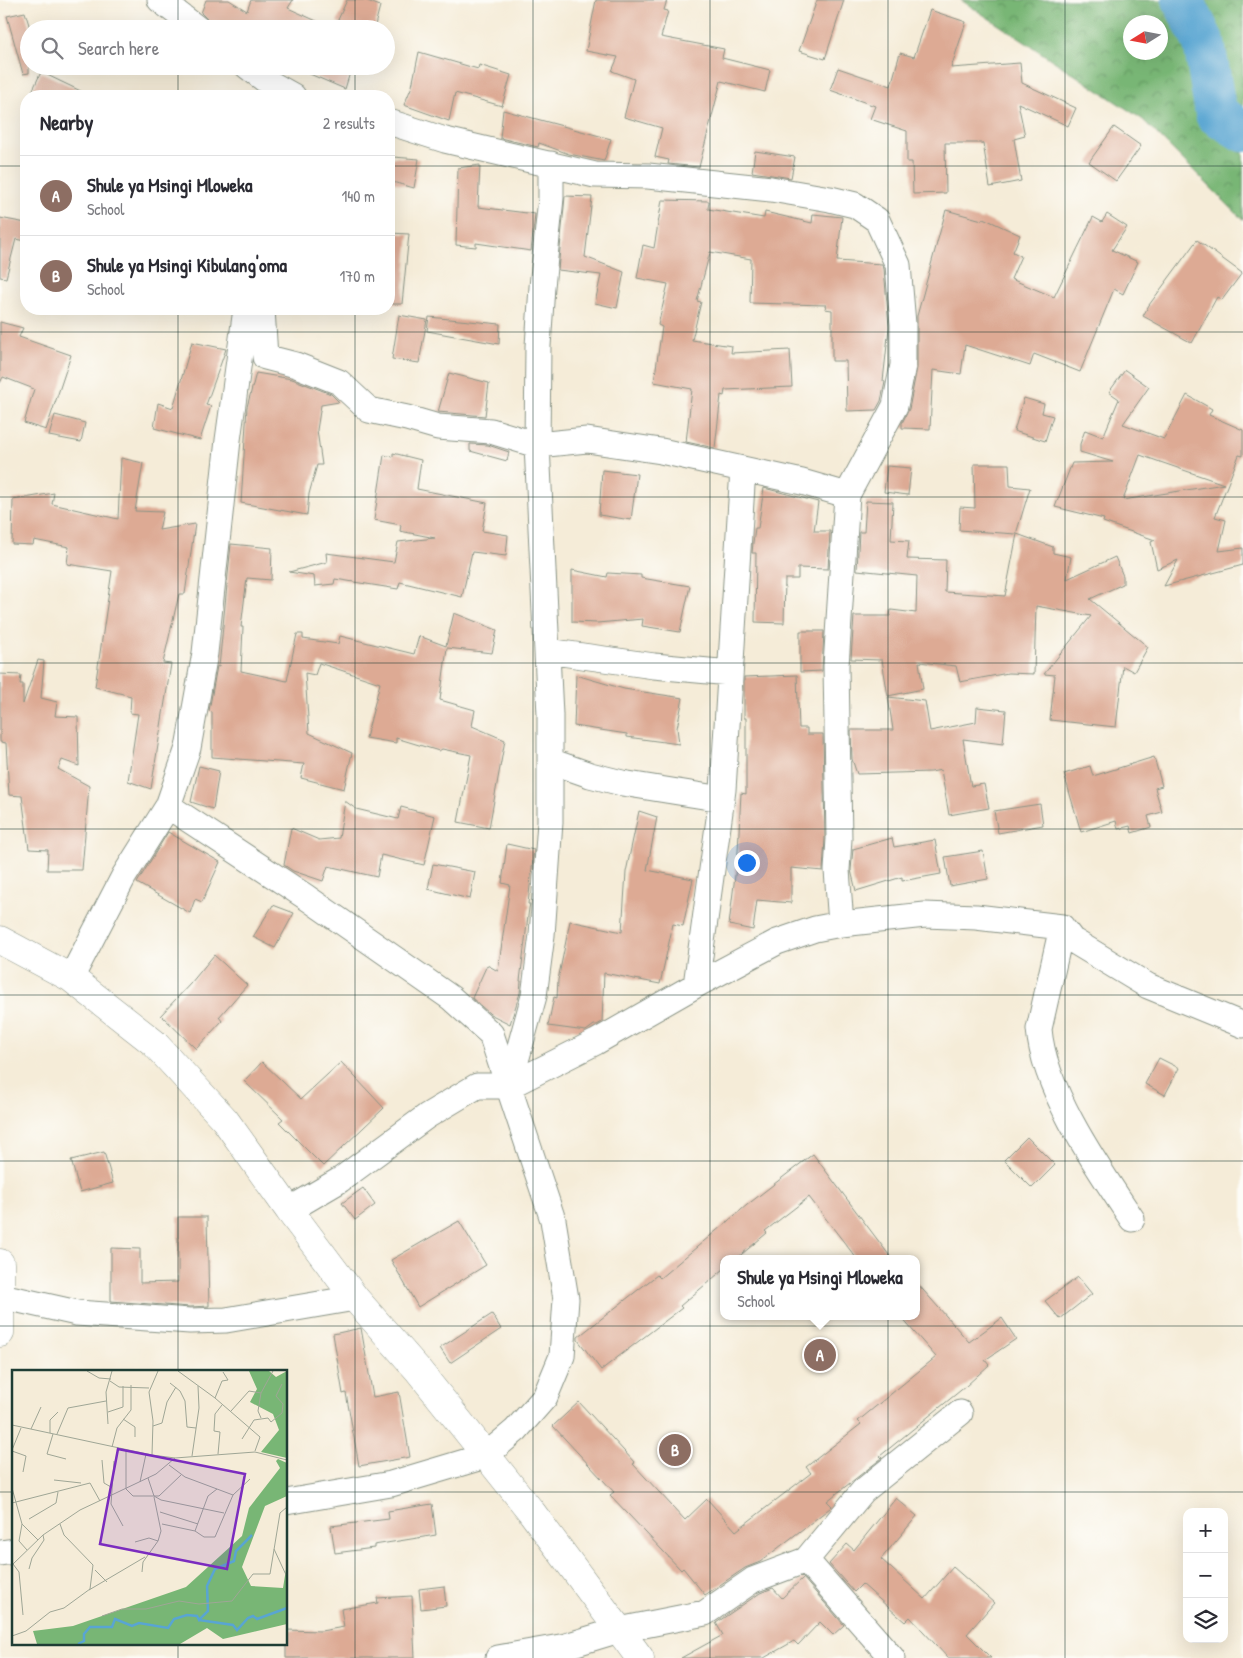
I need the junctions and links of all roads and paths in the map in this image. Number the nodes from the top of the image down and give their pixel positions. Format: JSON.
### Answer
{"nodes":[{"id":1,"x":160,"y":0,"type":"edge"},
{"id":2,"x":186,"y":20,"type":"edge"},
{"id":3,"x":259,"y":75,"type":"edge"},
{"id":4,"x":282,"y":90,"type":"edge"},
{"id":5,"x":395,"y":124,"type":"edge"},
{"id":6,"x":551,"y":164,"type":"junction"},
{"id":7,"x":245,"y":315,"type":"edge"},
{"id":8,"x":262,"y":315,"type":"edge"},
{"id":9,"x":537,"y":445,"type":"junction"},
{"id":10,"x":744,"y":469,"type":"junction"},
{"id":11,"x":847,"y":495,"type":"junction"},
{"id":12,"x":547,"y":651,"type":"junction"},
{"id":13,"x":730,"y":673,"type":"junction"},
{"id":14,"x":550,"y":761,"type":"junction"},
{"id":15,"x":722,"y":799,"type":"junction"},
{"id":16,"x":168,"y":806,"type":"junction"},
{"id":17,"x":841,"y":924,"type":"junction"},
{"id":18,"x":1062,"y":927,"type":"junction"},
{"id":19,"x":0,"y":940,"type":"edge"},
{"id":20,"x":71,"y":978,"type":"junction"},
{"id":21,"x":696,"y":985,"type":"junction"},
{"id":22,"x":1243,"y":1025,"type":"edge"},
{"id":23,"x":509,"y":1086,"type":"junction"},
{"id":24,"x":289,"y":1210,"type":"junction"},
{"id":25,"x":1132,"y":1219,"type":"dead end"},
{"id":26,"x":0,"y":1263,"type":"edge"},
{"id":27,"x":1,"y":1296,"type":"edge"},
{"id":28,"x":355,"y":1298,"type":"junction"},
{"id":29,"x":0,"y":1333,"type":"edge"},
{"id":30,"x":960,"y":1413,"type":"dead end"},
{"id":31,"x":485,"y":1456,"type":"junction"},
{"id":32,"x":288,"y":1502,"type":"edge"},
{"id":33,"x":806,"y":1560,"type":"junction"},
{"id":34,"x":619,"y":1630,"type":"junction"},
{"id":35,"x":498,"y":1658,"type":"edge"},
{"id":36,"x":640,"y":1658,"type":"edge"},
{"id":37,"x":892,"y":1658,"type":"edge"}],
"edges":[{"from":1,"to":2,"type":"street"},
{"from":3,"to":4,"type":"street"},
{"from":5,"to":6,"type":"street"},
{"from":6,"to":9,"type":"street"},
{"from":6,"to":11,"type":"street"},
{"from":7,"to":16,"type":"street"},
{"from":8,"to":9,"type":"street"},
{"from":9,"to":10,"type":"street"},
{"from":9,"to":12,"type":"street"},
{"from":10,"to":11,"type":"street"},
{"from":10,"to":13,"type":"street"},
{"from":11,"to":17,"type":"street"},
{"from":12,"to":13,"type":"street"},
{"from":12,"to":14,"type":"street"},
{"from":13,"to":15,"type":"street"},
{"from":14,"to":15,"type":"street"},
{"from":14,"to":23,"type":"street"},
{"from":15,"to":21,"type":"street"},
{"from":16,"to":20,"type":"street"},
{"from":16,"to":23,"type":"street"},
{"from":17,"to":18,"type":"street"},
{"from":17,"to":21,"type":"street"},
{"from":18,"to":22,"type":"street"},
{"from":18,"to":25,"type":"street"},
{"from":19,"to":20,"type":"main road"},
{"from":20,"to":24,"type":"main road"},
{"from":21,"to":23,"type":"street"},
{"from":23,"to":24,"type":"street"},
{"from":23,"to":31,"type":"street"},
{"from":24,"to":28,"type":"main road"},
{"from":26,"to":27,"type":"main road"},
{"from":27,"to":28,"type":"street"},
{"from":27,"to":29,"type":"main road"},
{"from":28,"to":31,"type":"main road"},
{"from":30,"to":33,"type":"street"},
{"from":31,"to":32,"type":"street"},
{"from":31,"to":34,"type":"main road"},
{"from":33,"to":34,"type":"street"},
{"from":33,"to":37,"type":"street"},
{"from":34,"to":35,"type":"street"},
{"from":34,"to":36,"type":"main road"}]}
